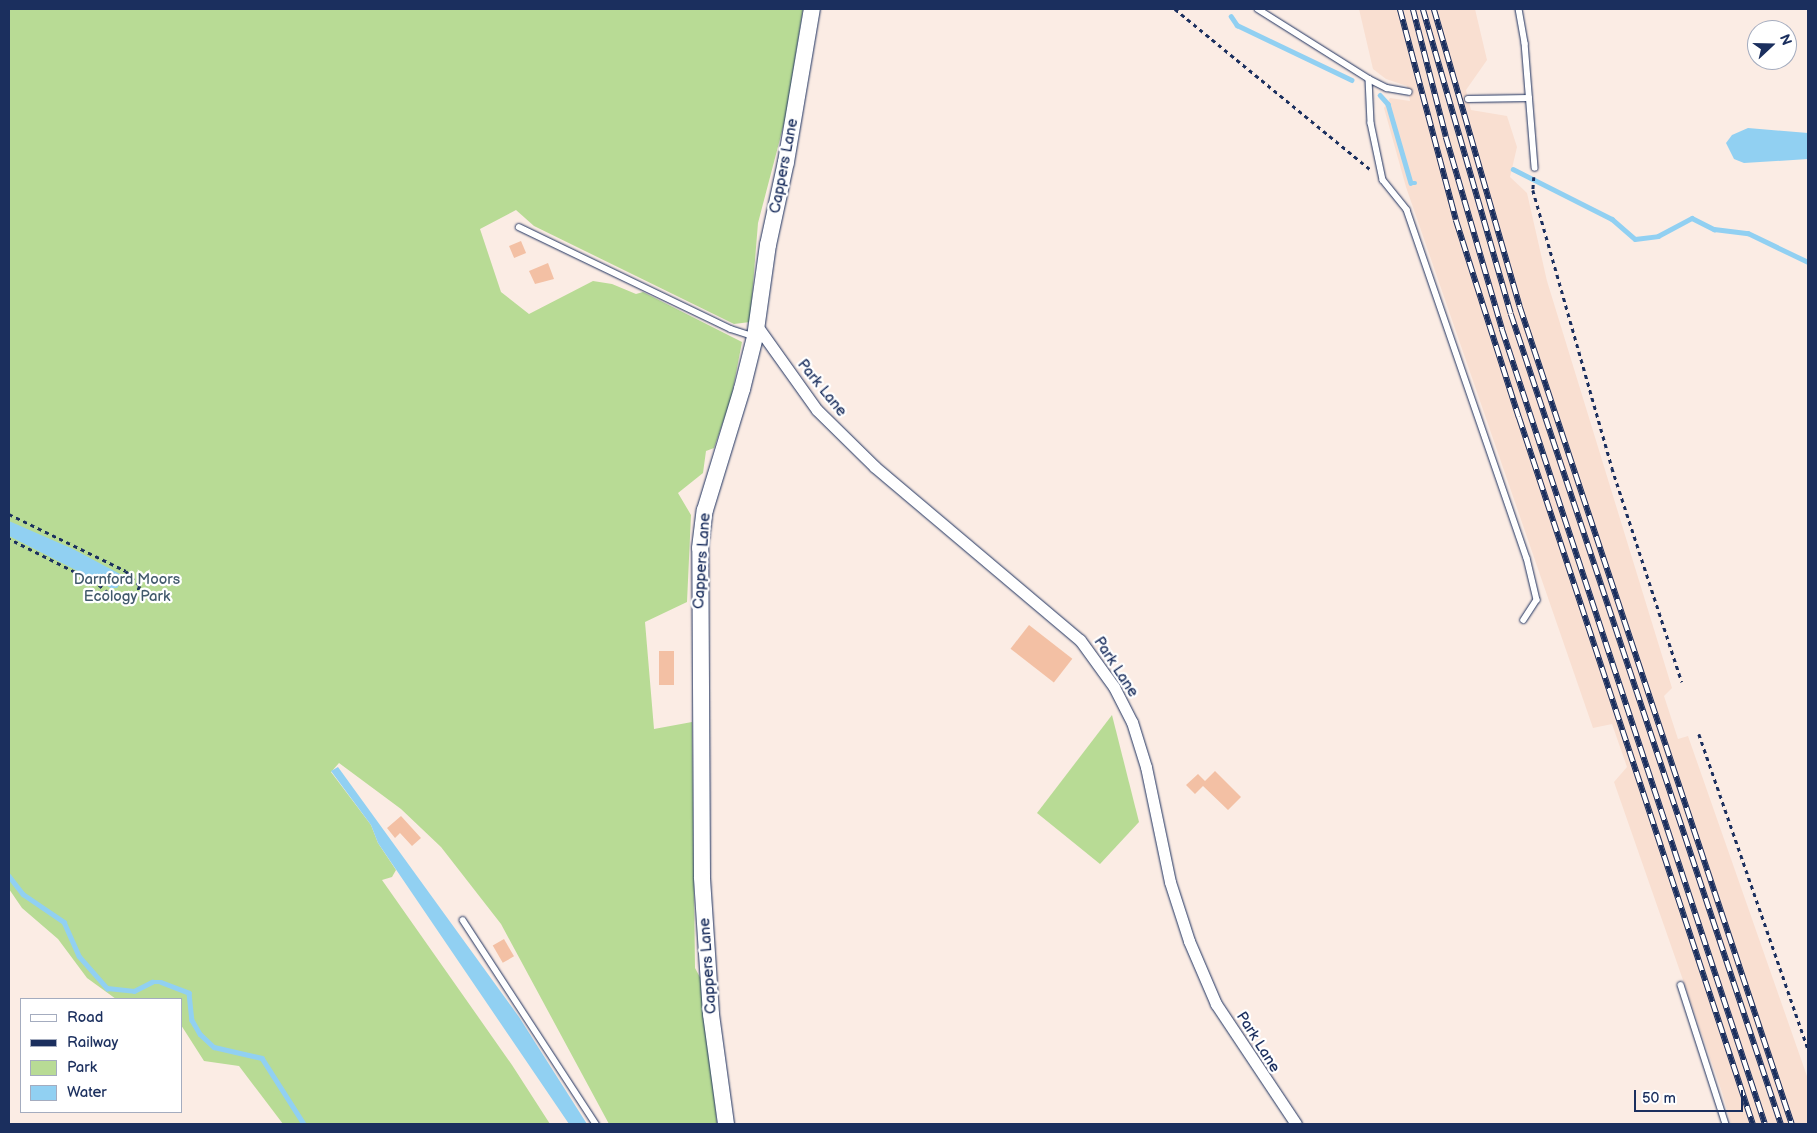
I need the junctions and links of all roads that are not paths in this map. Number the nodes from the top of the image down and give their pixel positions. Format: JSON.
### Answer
{"nodes":[{"id":1,"x":812,"y":9,"type":"edge"},
{"id":2,"x":1258,"y":9,"type":"edge"},
{"id":3,"x":1519,"y":9,"type":"edge"},
{"id":4,"x":1369,"y":79,"type":"junction"},
{"id":5,"x":1409,"y":92,"type":"dead end"},
{"id":6,"x":1529,"y":98,"type":"junction"},
{"id":7,"x":1468,"y":99,"type":"dead end"},
{"id":8,"x":1535,"y":168,"type":"dead end"},
{"id":9,"x":519,"y":227,"type":"dead end"},
{"id":10,"x":756,"y":331,"type":"junction"},
{"id":11,"x":1524,"y":620,"type":"dead end"},
{"id":12,"x":464,"y":920,"type":"dead end"},
{"id":13,"x":1681,"y":985,"type":"dead end"},
{"id":14,"x":596,"y":1124,"type":"edge"},
{"id":15,"x":726,"y":1124,"type":"edge"},
{"id":16,"x":1296,"y":1124,"type":"edge"},
{"id":17,"x":1726,"y":1124,"type":"edge"}],
"edges":[{"from":1,"to":10,"type":"street","name":"Cappers Lane"},
{"from":2,"to":4,"type":"lane"},
{"from":3,"to":6,"type":"lane"},
{"from":4,"to":5,"type":"lane"},
{"from":4,"to":11,"type":"lane"},
{"from":6,"to":7,"type":"lane"},
{"from":6,"to":8,"type":"lane"},
{"from":9,"to":10,"type":"lane"},
{"from":10,"to":15,"type":"street","name":"Cappers Lane"},
{"from":10,"to":16,"type":"street","name":"Park Lane"},
{"from":12,"to":14,"type":"lane"},
{"from":13,"to":17,"type":"lane"}]}
